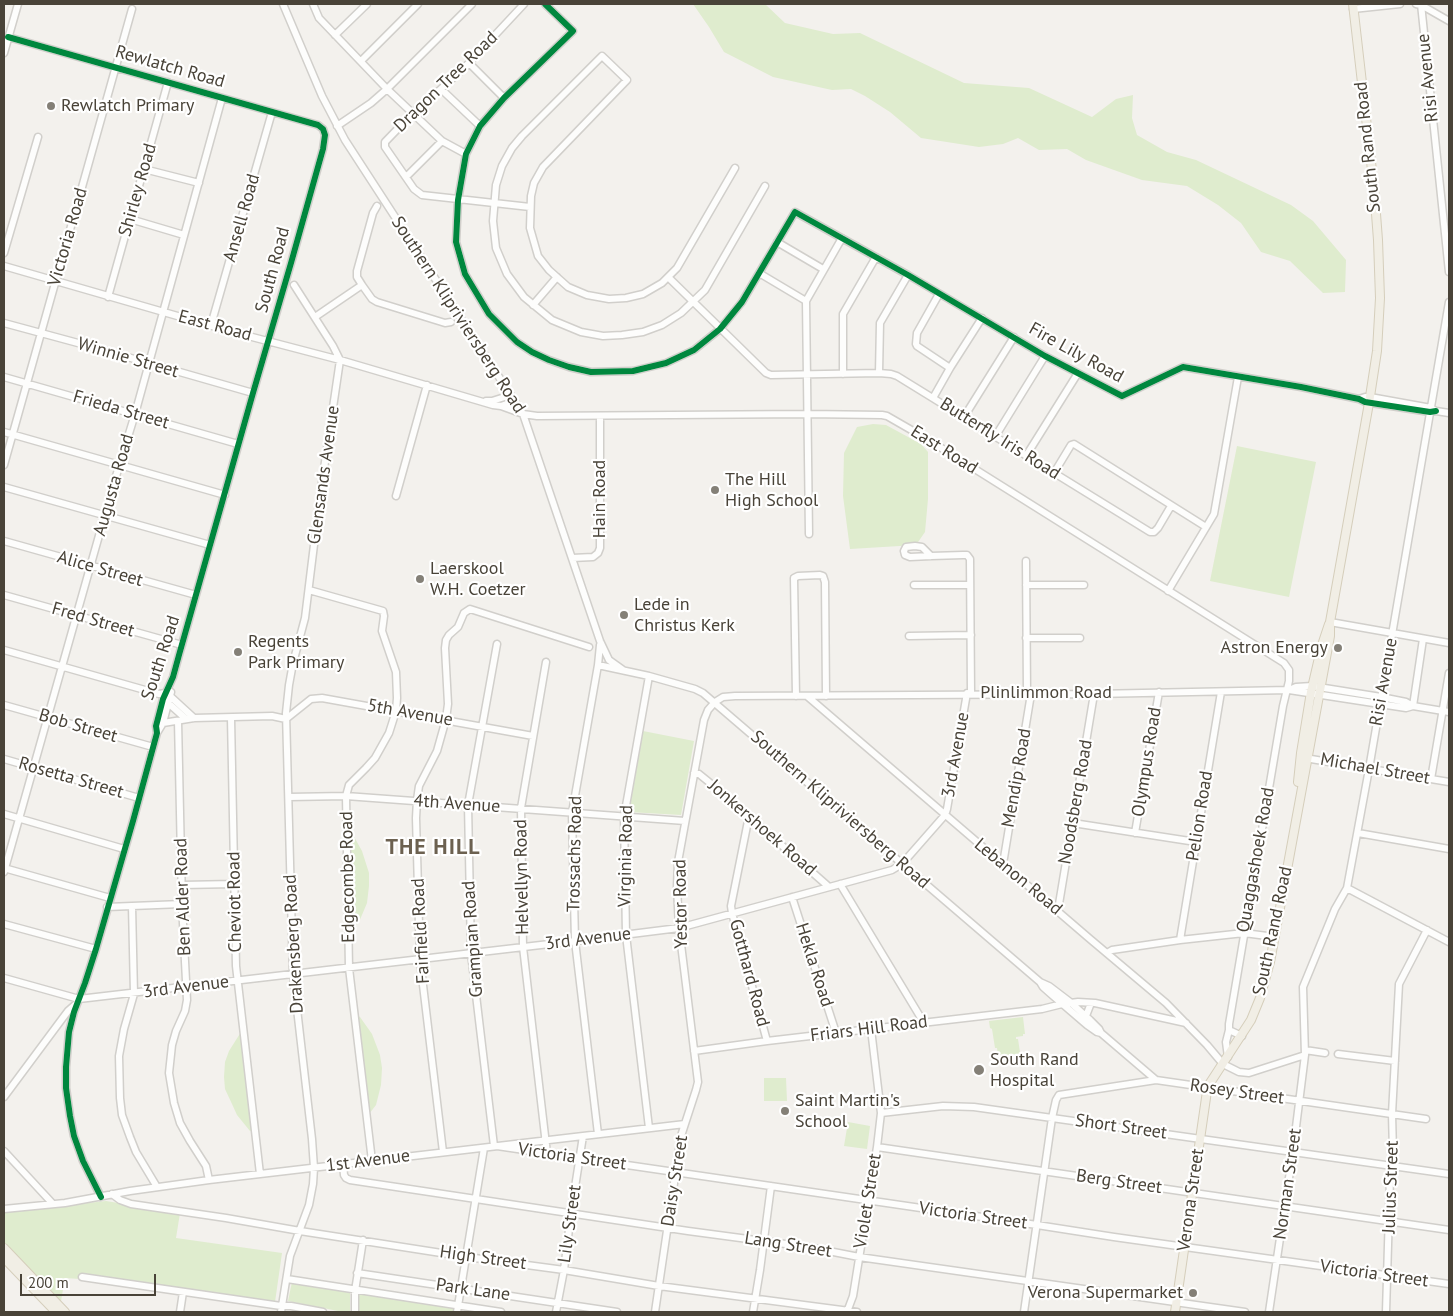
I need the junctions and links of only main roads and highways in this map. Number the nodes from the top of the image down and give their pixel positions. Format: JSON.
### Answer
{"nodes":[{"id":1,"x":1353,"y":6,"type":"edge"},
{"id":2,"x":1330,"y":623,"type":"junction"},
{"id":3,"x":1304,"y":757,"type":"junction"},
{"id":4,"x":1208,"y":1088,"type":"joint"},
{"id":5,"x":4,"y":1248,"type":"edge"},
{"id":6,"x":4,"y":1258,"type":"edge"},
{"id":7,"x":54,"y":1309,"type":"edge"},
{"id":8,"x":65,"y":1312,"type":"edge"},
{"id":9,"x":1175,"y":1312,"type":"edge"}],
"edges":[{"from":1,"to":2,"type":"main road","name":"South Rand Road"},
{"from":2,"to":3,"type":"main road","name":"South Rand Road"},
{"from":2,"to":3,"type":"main road","name":"South Rand Road"},
{"from":3,"to":4,"type":"main road","name":"South Rand Road"},
{"from":4,"to":9,"type":"main road","name":"Verona Street"},
{"from":5,"to":7,"type":"main road"},
{"from":6,"to":7,"type":"main road"},
{"from":7,"to":8,"type":"main road"}]}
